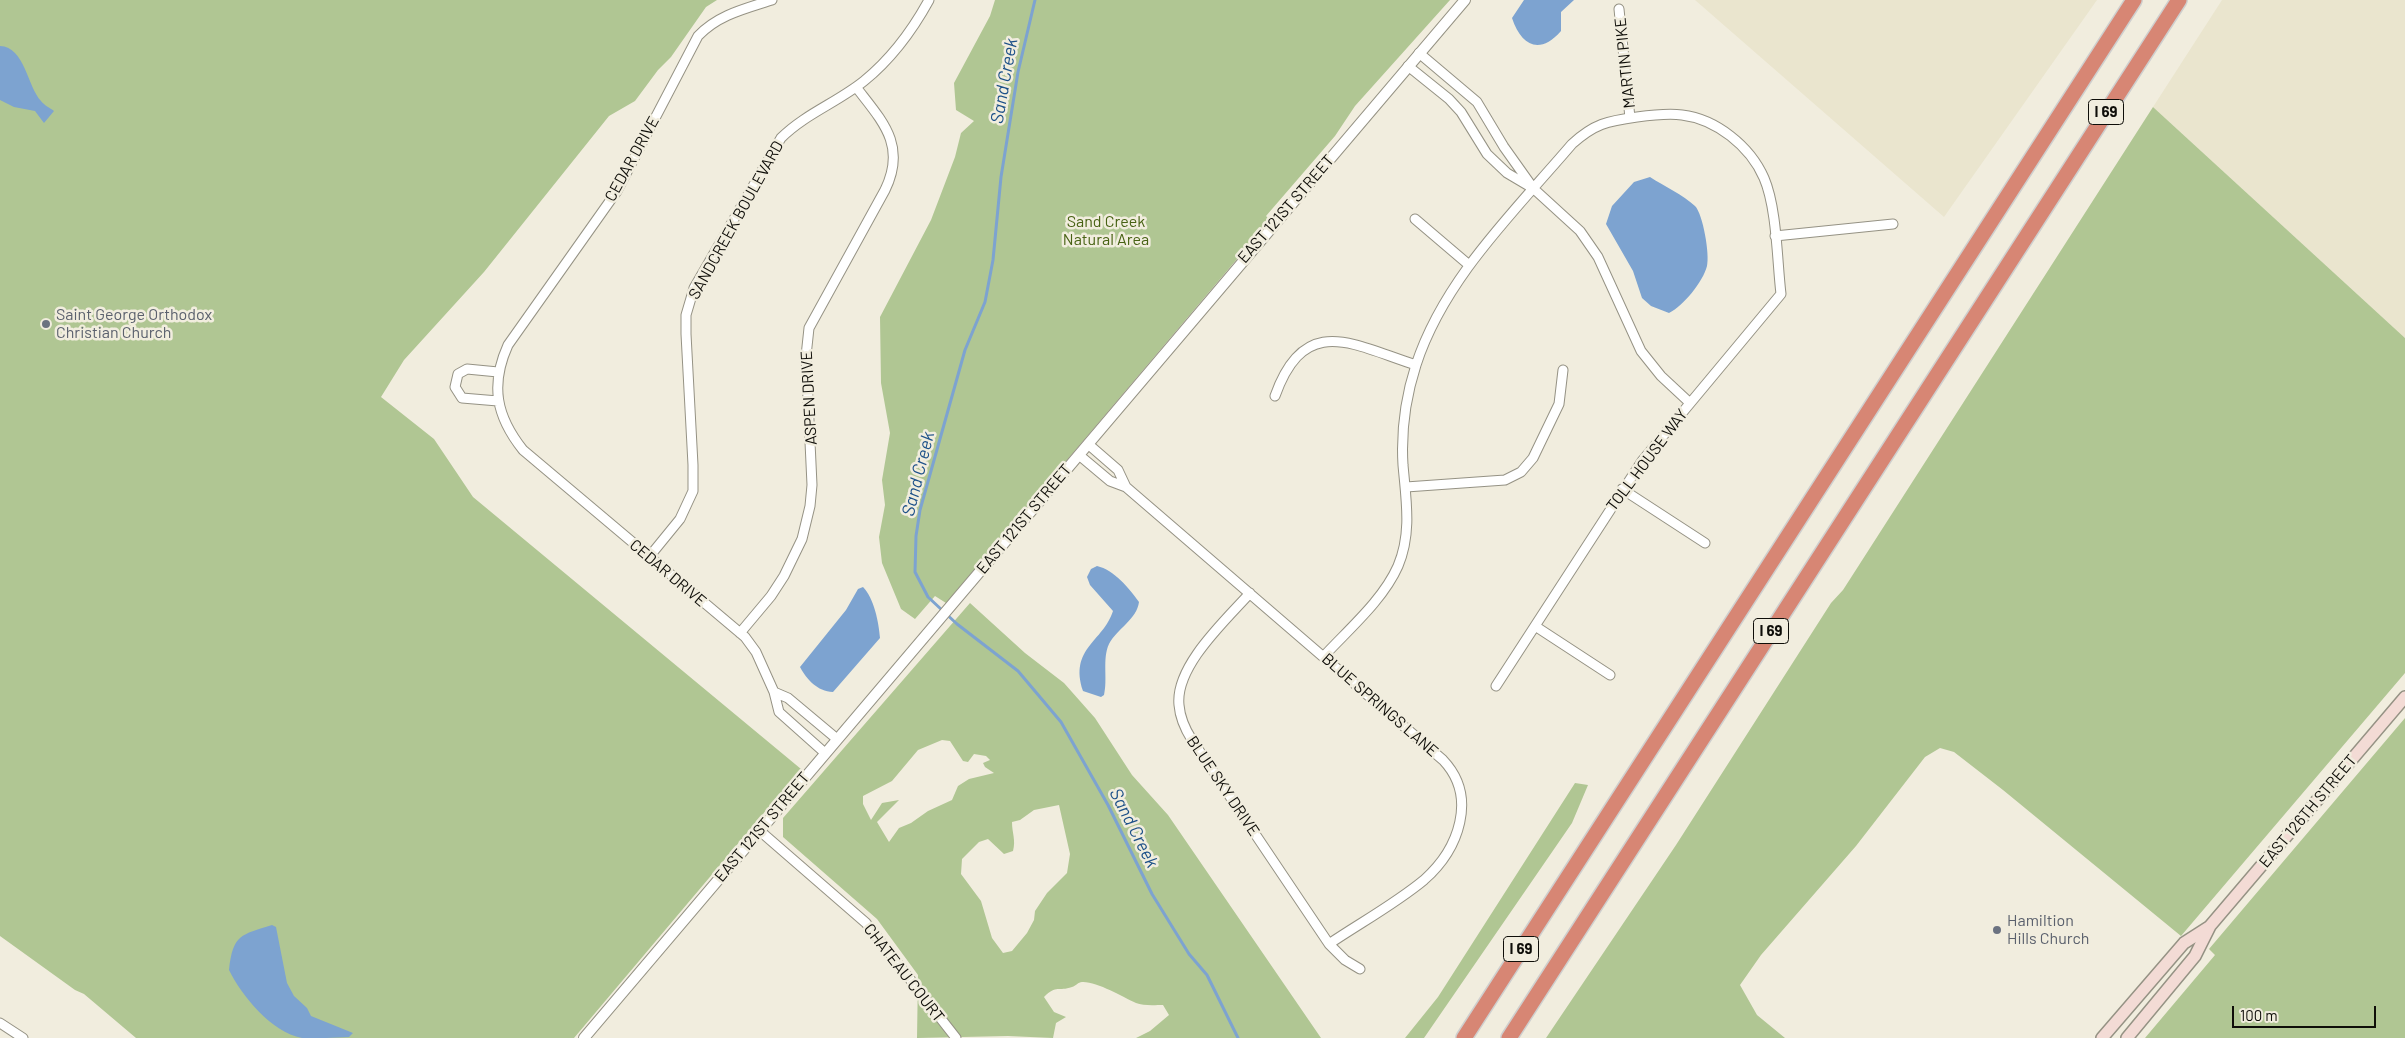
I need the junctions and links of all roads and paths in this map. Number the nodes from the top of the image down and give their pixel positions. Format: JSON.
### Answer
{"nodes":[{"id":1,"x":772,"y":0,"type":"edge"},
{"id":2,"x":929,"y":0,"type":"edge"},
{"id":3,"x":1465,"y":0,"type":"edge"},
{"id":4,"x":2134,"y":0,"type":"edge"},
{"id":5,"x":2179,"y":0,"type":"edge"},
{"id":6,"x":1619,"y":9,"type":"dead end"},
{"id":7,"x":1419,"y":53,"type":"junction"},
{"id":8,"x":1408,"y":66,"type":"junction"},
{"id":9,"x":856,"y":87,"type":"junction"},
{"id":10,"x":1630,"y":118,"type":"junction"},
{"id":11,"x":1534,"y":189,"type":"junction"},
{"id":12,"x":1415,"y":219,"type":"dead end"},
{"id":13,"x":1892,"y":224,"type":"dead end"},
{"id":14,"x":1775,"y":236,"type":"junction"},
{"id":15,"x":1470,"y":266,"type":"junction"},
{"id":16,"x":1416,"y":366,"type":"junction"},
{"id":17,"x":1563,"y":370,"type":"dead end"},
{"id":18,"x":498,"y":372,"type":"junction"},
{"id":19,"x":1275,"y":396,"type":"dead end"},
{"id":20,"x":498,"y":402,"type":"junction"},
{"id":21,"x":1690,"y":402,"type":"junction"},
{"id":22,"x":1088,"y":444,"type":"junction"},
{"id":23,"x":1078,"y":455,"type":"junction"},
{"id":24,"x":1126,"y":487,"type":"junction"},
{"id":25,"x":1406,"y":487,"type":"junction"},
{"id":26,"x":1622,"y":489,"type":"junction"},
{"id":27,"x":1705,"y":543,"type":"dead end"},
{"id":28,"x":649,"y":557,"type":"junction"},
{"id":29,"x":1250,"y":593,"type":"junction"},
{"id":30,"x":1535,"y":626,"type":"junction"},
{"id":31,"x":740,"y":632,"type":"junction"},
{"id":32,"x":1324,"y":656,"type":"junction"},
{"id":33,"x":1610,"y":675,"type":"dead end"},
{"id":34,"x":1496,"y":686,"type":"dead end"},
{"id":35,"x":774,"y":692,"type":"junction"},
{"id":36,"x":2405,"y":697,"type":"edge"},
{"id":37,"x":837,"y":739,"type":"junction"},
{"id":38,"x":825,"y":752,"type":"junction"},
{"id":39,"x":760,"y":830,"type":"junction"},
{"id":40,"x":2210,"y":926,"type":"junction"},
{"id":41,"x":1329,"y":944,"type":"junction"},
{"id":42,"x":1360,"y":970,"type":"dead end"},
{"id":43,"x":0,"y":1023,"type":"edge"},
{"id":44,"x":23,"y":1038,"type":"edge"},
{"id":45,"x":584,"y":1038,"type":"edge"},
{"id":46,"x":956,"y":1038,"type":"edge"},
{"id":47,"x":1464,"y":1038,"type":"edge"},
{"id":48,"x":1509,"y":1038,"type":"edge"},
{"id":49,"x":2102,"y":1038,"type":"edge"},
{"id":50,"x":2127,"y":1038,"type":"edge"}],
"edges":[{"from":1,"to":18,"type":"street","name":"CEDAR DRIVE"},
{"from":2,"to":9,"type":"street","name":"SANDCREEK BOULEVARD"},
{"from":3,"to":7,"type":"street","name":"EAST 121ST STREET"},
{"from":4,"to":47,"type":"highway","number":"I 69"},
{"from":5,"to":48,"type":"highway","number":"I 69"},
{"from":6,"to":10,"type":"street","name":"MARTIN PIKE"},
{"from":7,"to":8,"type":"street","name":"EAST 121ST STREET"},
{"from":7,"to":11,"type":"street"},
{"from":8,"to":11,"type":"street"},
{"from":8,"to":22,"type":"street","name":"EAST 121ST STREET"},
{"from":9,"to":28,"type":"street","name":"SANDCREEK BOULEVARD"},
{"from":9,"to":31,"type":"street","name":"ASPEN DRIVE"},
{"from":10,"to":11,"type":"street","name":"TOLL HOUSE WAY"},
{"from":10,"to":14,"type":"street","name":"TOLL HOUSE WAY"},
{"from":11,"to":15,"type":"street","name":"TOLL HOUSE WAY"},
{"from":11,"to":21,"type":"street"},
{"from":12,"to":15,"type":"street"},
{"from":13,"to":14,"type":"street"},
{"from":14,"to":21,"type":"street","name":"TOLL HOUSE WAY"},
{"from":15,"to":16,"type":"street","name":"TOLL HOUSE WAY"},
{"from":16,"to":19,"type":"street"},
{"from":16,"to":25,"type":"street","name":"TOLL HOUSE WAY"},
{"from":17,"to":25,"type":"street"},
{"from":18,"to":20,"type":"street","name":"CEDAR DRIVE"},
{"from":18,"to":20,"type":"street"},
{"from":20,"to":28,"type":"street","name":"CEDAR DRIVE"},
{"from":21,"to":26,"type":"street","name":"TOLL HOUSE WAY"},
{"from":22,"to":23,"type":"street","name":"EAST 121ST STREET"},
{"from":22,"to":24,"type":"street","name":"BLUE SPRINGS LANE"},
{"from":23,"to":24,"type":"street","name":"BLUE SPRINGS LANE"},
{"from":23,"to":37,"type":"street","name":"EAST 121ST STREET"},
{"from":24,"to":29,"type":"street","name":"BLUE SPRINGS LANE"},
{"from":25,"to":32,"type":"street","name":"TOLL HOUSE WAY"},
{"from":26,"to":27,"type":"street"},
{"from":26,"to":30,"type":"street","name":"TOLL HOUSE WAY"},
{"from":28,"to":31,"type":"street","name":"CEDAR DRIVE"},
{"from":29,"to":32,"type":"street","name":"BLUE SPRINGS LANE"},
{"from":29,"to":41,"type":"street","name":"BLUE SKY DRIVE"},
{"from":30,"to":33,"type":"street"},
{"from":30,"to":34,"type":"street","name":"TOLL HOUSE WAY"},
{"from":31,"to":35,"type":"street","name":"CEDAR DRIVE"},
{"from":32,"to":41,"type":"street","name":"BLUE SPRINGS LANE"},
{"from":35,"to":37,"type":"street"},
{"from":35,"to":38,"type":"street","name":"CEDAR DRIVE"},
{"from":36,"to":40,"type":"main road","name":"EAST 126TH STREET"},
{"from":37,"to":38,"type":"street","name":"EAST 121ST STREET"},
{"from":38,"to":39,"type":"street","name":"EAST 121ST STREET"},
{"from":39,"to":45,"type":"street","name":"EAST 121ST STREET"},
{"from":39,"to":46,"type":"street","name":"CHATEAU COURT"},
{"from":40,"to":49,"type":"main road","name":"EAST 126TH STREET"},
{"from":40,"to":50,"type":"main road","name":"EAST 126TH STREET"},
{"from":41,"to":42,"type":"street","name":"BLUE SKY DRIVE"},
{"from":43,"to":44,"type":"street"}]}
